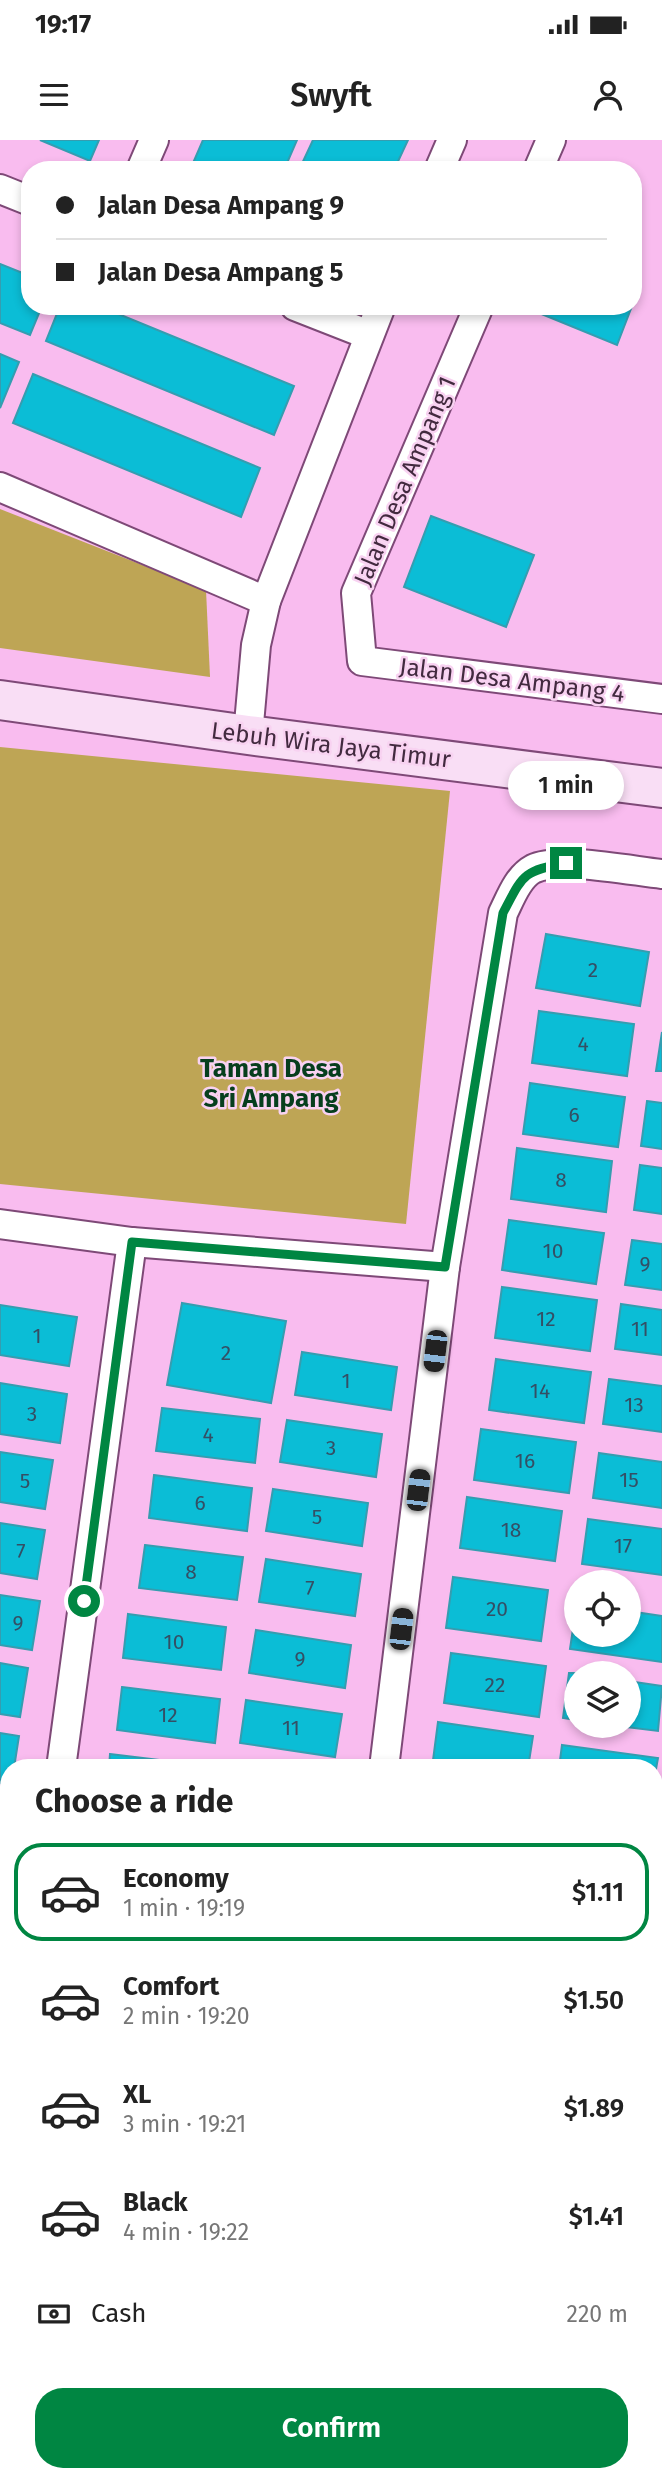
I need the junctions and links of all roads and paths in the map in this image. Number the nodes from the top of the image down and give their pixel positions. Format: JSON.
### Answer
{"nodes":[{"id":1,"x":154,"y":140,"type":"edge"},
{"id":2,"x":452,"y":140,"type":"edge"},
{"id":3,"x":551,"y":140,"type":"edge"},
{"id":4,"x":145,"y":161,"type":"edge"},
{"id":5,"x":443,"y":161,"type":"edge"},
{"id":6,"x":542,"y":161,"type":"edge"},
{"id":7,"x":0,"y":189,"type":"edge"},
{"id":8,"x":21,"y":197,"type":"edge"},
{"id":9,"x":318,"y":315,"type":"edge"},
{"id":10,"x":377,"y":315,"type":"edge"},
{"id":11,"x":475,"y":315,"type":"edge"},
{"id":12,"x":369,"y":335,"type":"junction"},
{"id":13,"x":0,"y":487,"type":"edge"},
{"id":14,"x":266,"y":601,"type":"junction"},
{"id":15,"x":362,"y":661,"type":"joint"},
{"id":16,"x":662,"y":699,"type":"edge"},
{"id":17,"x":0,"y":700,"type":"edge"},
{"id":18,"x":248,"y":735,"type":"junction"},
{"id":19,"x":662,"y":788,"type":"edge"},
{"id":20,"x":662,"y":874,"type":"edge"},
{"id":21,"x":0,"y":1224,"type":"edge"},
{"id":22,"x":132,"y":1242,"type":"junction"},
{"id":23,"x":445,"y":1267,"type":"junction"},
{"id":24,"x":62,"y":1759,"type":"edge"},
{"id":25,"x":385,"y":1759,"type":"edge"}],
"edges":[{"from":1,"to":4,"type":"street"},
{"from":2,"to":5,"type":"street"},
{"from":3,"to":6,"type":"street"},
{"from":7,"to":8,"type":"street"},
{"from":9,"to":12,"type":"street"},
{"from":10,"to":12,"type":"street"},
{"from":11,"to":15,"type":"street","name":"Jalan Desa Ampang 1"},
{"from":12,"to":14,"type":"street"},
{"from":13,"to":14,"type":"street"},
{"from":14,"to":18,"type":"street"},
{"from":15,"to":16,"type":"street","name":"Jalan Desa Ampang 4"},
{"from":17,"to":18,"type":"street","name":"Lebuh Wira Jaya Timur"},
{"from":18,"to":19,"type":"street","name":"Lebuh Wira Jaya Timur"},
{"from":20,"to":23,"type":"street"},
{"from":21,"to":22,"type":"street"},
{"from":22,"to":23,"type":"street"},
{"from":22,"to":24,"type":"street"},
{"from":23,"to":25,"type":"street"}]}
